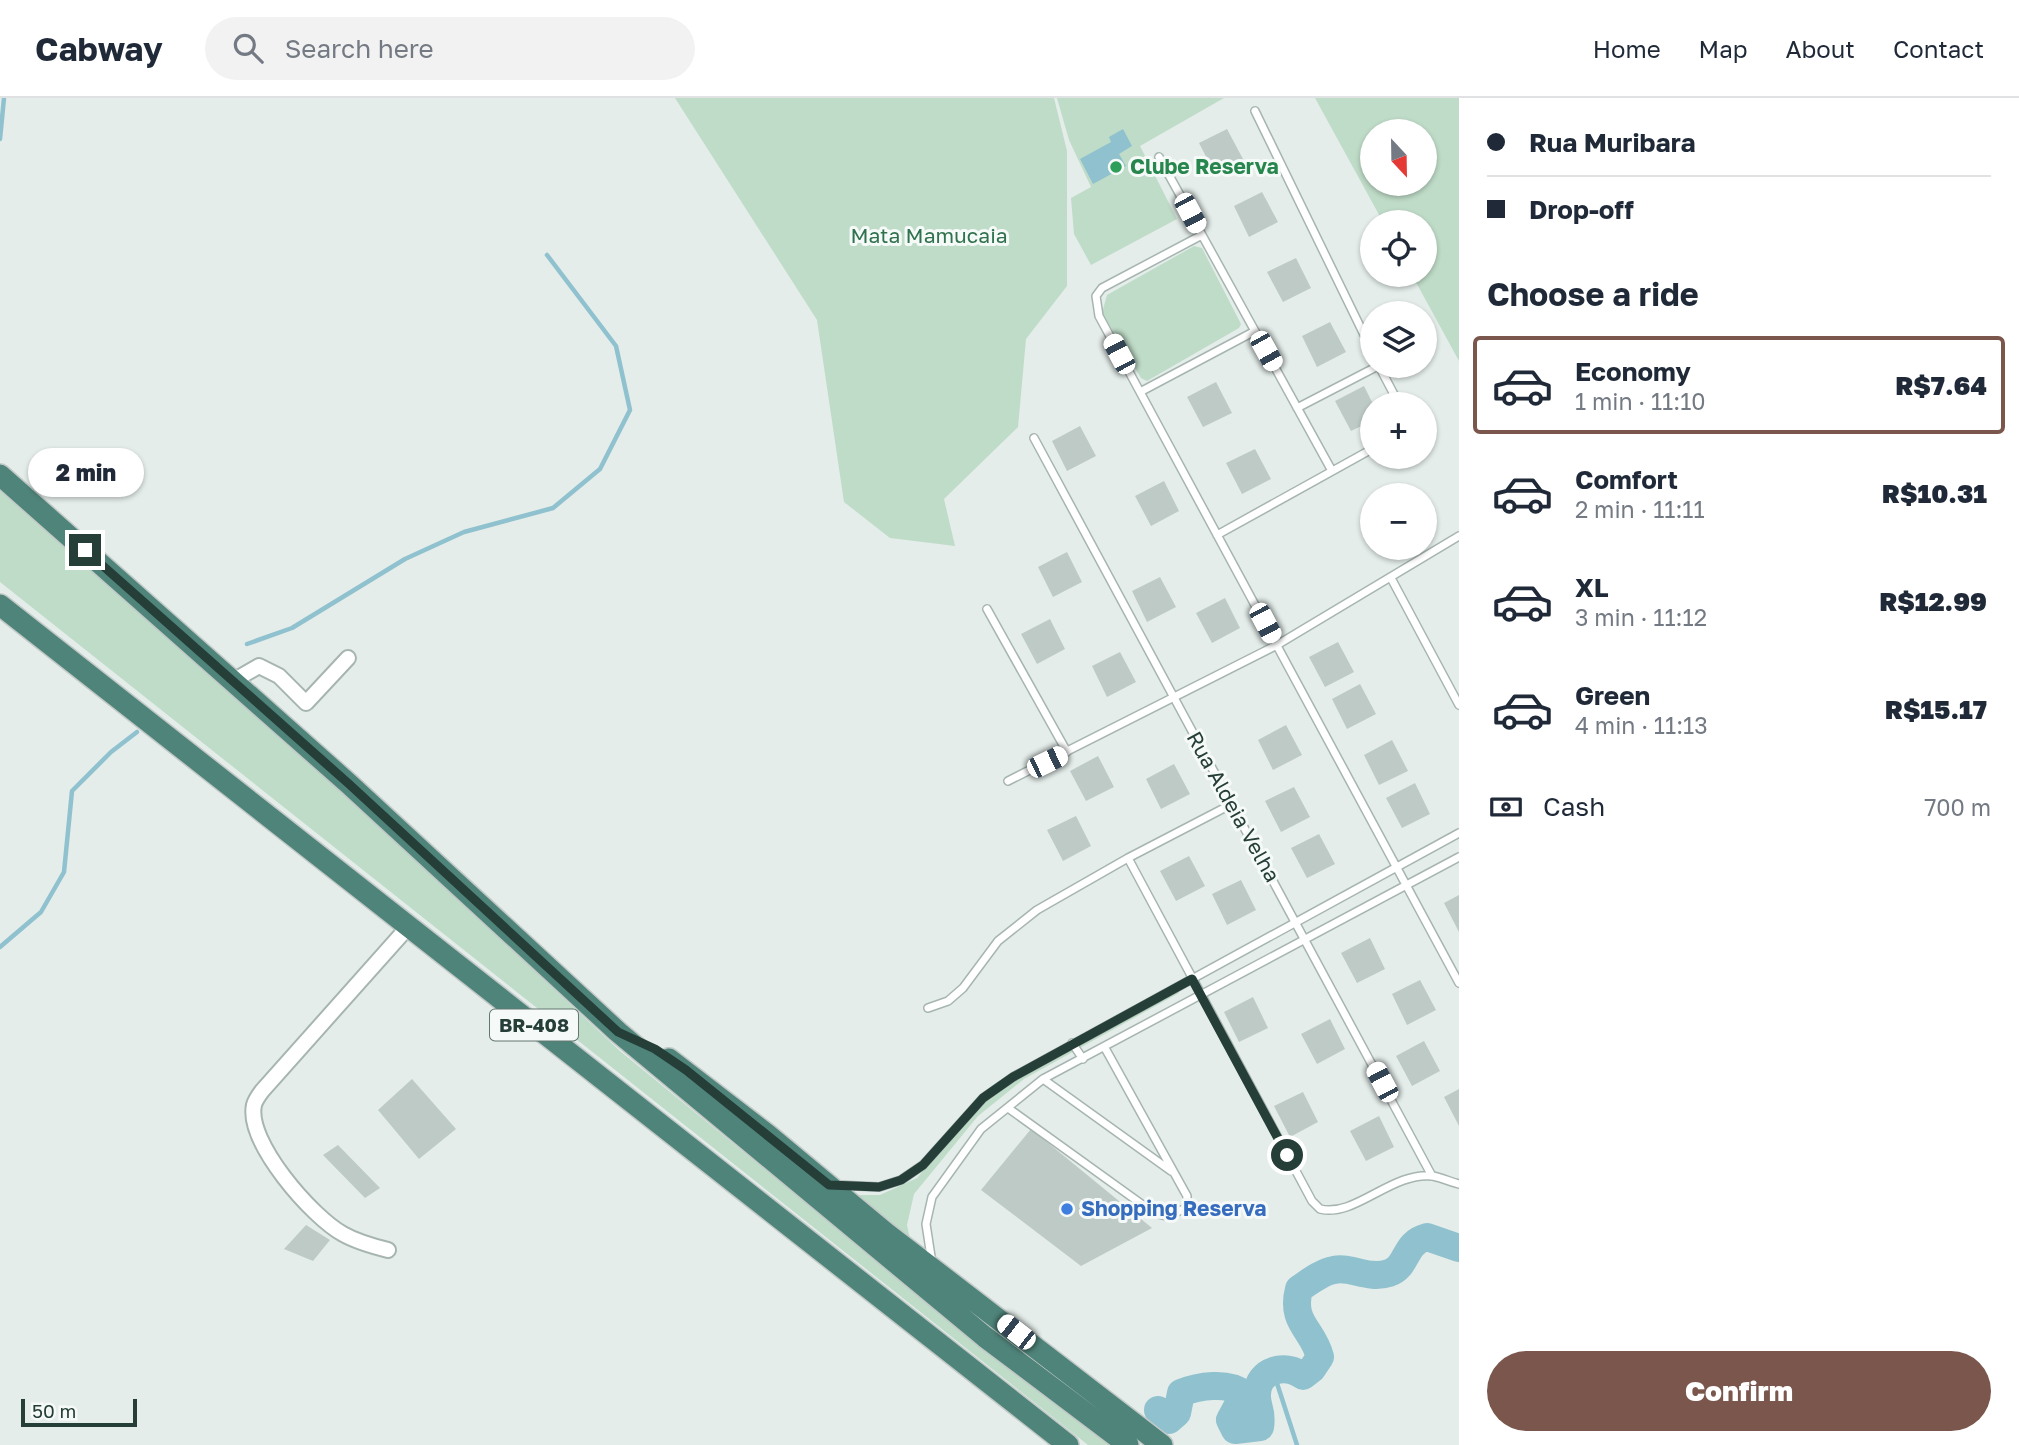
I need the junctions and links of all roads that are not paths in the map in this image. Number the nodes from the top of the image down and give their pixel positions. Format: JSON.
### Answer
{"nodes":[{"id":1,"x":1255,"y":111,"type":"dead end"},
{"id":2,"x":1159,"y":157,"type":"dead end"},
{"id":3,"x":1202,"y":235,"type":"junction"},
{"id":4,"x":1360,"y":326,"type":"edge"},
{"id":5,"x":1255,"y":331,"type":"junction"},
{"id":6,"x":1360,"y":376,"type":"edge"},
{"id":7,"x":1140,"y":392,"type":"junction"},
{"id":8,"x":1297,"y":408,"type":"junction"},
{"id":9,"x":1034,"y":438,"type":"dead end"},
{"id":10,"x":1360,"y":456,"type":"edge"},
{"id":11,"x":1332,"y":471,"type":"junction"},
{"id":12,"x":2,"y":477,"type":"edge"},
{"id":13,"x":1217,"y":535,"type":"junction"},
{"id":14,"x":1459,"y":537,"type":"edge"},
{"id":15,"x":1391,"y":578,"type":"junction"},
{"id":16,"x":0,"y":605,"type":"edge"},
{"id":17,"x":987,"y":608,"type":"dead end"},
{"id":18,"x":1277,"y":645,"type":"junction"},
{"id":19,"x":348,"y":658,"type":"dead end"},
{"id":20,"x":233,"y":681,"type":"junction"},
{"id":21,"x":1173,"y":699,"type":"junction"},
{"id":22,"x":1459,"y":705,"type":"edge"},
{"id":23,"x":1067,"y":752,"type":"junction"},
{"id":24,"x":1008,"y":780,"type":"dead end"},
{"id":25,"x":1232,"y":804,"type":"junction"},
{"id":26,"x":1459,"y":833,"type":"edge"},
{"id":27,"x":1128,"y":858,"type":"junction"},
{"id":28,"x":1459,"y":858,"type":"edge"},
{"id":29,"x":1396,"y":867,"type":"junction"},
{"id":30,"x":1406,"y":885,"type":"junction"},
{"id":31,"x":1297,"y":922,"type":"junction"},
{"id":32,"x":409,"y":926,"type":"junction"},
{"id":33,"x":1306,"y":939,"type":"junction"},
{"id":34,"x":1192,"y":979,"type":"junction"},
{"id":35,"x":1459,"y":983,"type":"edge"},
{"id":36,"x":1201,"y":996,"type":"junction"},
{"id":37,"x":928,"y":1008,"type":"dead end"},
{"id":38,"x":618,"y":1032,"type":"junction"},
{"id":39,"x":1072,"y":1043,"type":"junction"},
{"id":40,"x":1105,"y":1048,"type":"junction"},
{"id":41,"x":1083,"y":1059,"type":"junction"},
{"id":42,"x":1043,"y":1079,"type":"junction"},
{"id":43,"x":1008,"y":1108,"type":"junction"},
{"id":44,"x":1175,"y":1174,"type":"junction"},
{"id":45,"x":1432,"y":1176,"type":"junction"},
{"id":46,"x":1459,"y":1184,"type":"edge"},
{"id":47,"x":829,"y":1185,"type":"junction"},
{"id":48,"x":388,"y":1250,"type":"dead end"},
{"id":49,"x":933,"y":1267,"type":"junction"},
{"id":50,"x":1068,"y":1445,"type":"edge"},
{"id":51,"x":1128,"y":1445,"type":"edge"},
{"id":52,"x":1161,"y":1445,"type":"edge"}],
"edges":[{"from":1,"to":4,"type":"lane"},
{"from":2,"to":3,"type":"lane"},
{"from":3,"to":5,"type":"lane"},
{"from":3,"to":7,"type":"lane"},
{"from":5,"to":7,"type":"lane"},
{"from":5,"to":8,"type":"lane"},
{"from":6,"to":8,"type":"lane"},
{"from":7,"to":13,"type":"lane"},
{"from":8,"to":11,"type":"lane"},
{"from":9,"to":21,"type":"lane","name":"Rua Aldeia Velha"},
{"from":10,"to":11,"type":"lane"},
{"from":11,"to":13,"type":"lane"},
{"from":12,"to":20,"type":"highway","number":"BR-408"},
{"from":13,"to":18,"type":"lane"},
{"from":14,"to":15,"type":"lane"},
{"from":15,"to":18,"type":"lane"},
{"from":15,"to":22,"type":"lane"},
{"from":16,"to":32,"type":"highway","number":"BR-408"},
{"from":17,"to":23,"type":"lane"},
{"from":18,"to":21,"type":"lane"},
{"from":18,"to":29,"type":"lane"},
{"from":19,"to":20,"type":"street"},
{"from":20,"to":38,"type":"highway","number":"BR-408"},
{"from":21,"to":23,"type":"lane"},
{"from":21,"to":25,"type":"lane","name":"Rua Aldeia Velha"},
{"from":23,"to":24,"type":"lane"},
{"from":25,"to":27,"type":"lane"},
{"from":25,"to":31,"type":"lane","name":"Rua Aldeia Velha"},
{"from":26,"to":29,"type":"lane"},
{"from":27,"to":34,"type":"lane"},
{"from":27,"to":37,"type":"lane"},
{"from":28,"to":30,"type":"lane"},
{"from":29,"to":30,"type":"lane"},
{"from":29,"to":31,"type":"lane"},
{"from":30,"to":33,"type":"lane"},
{"from":30,"to":35,"type":"lane"},
{"from":31,"to":33,"type":"lane","name":"Rua Aldeia Velha"},
{"from":31,"to":34,"type":"lane"},
{"from":32,"to":48,"type":"street"},
{"from":32,"to":50,"type":"highway","number":"BR-408"},
{"from":33,"to":36,"type":"lane"},
{"from":33,"to":45,"type":"lane","name":"Rua Aldeia Velha"},
{"from":34,"to":36,"type":"lane"},
{"from":34,"to":39,"type":"lane"},
{"from":36,"to":40,"type":"lane"},
{"from":36,"to":45,"type":"lane"},
{"from":38,"to":47,"type":"highway"},
{"from":38,"to":51,"type":"highway","number":"BR-408"},
{"from":39,"to":41,"type":"lane"},
{"from":39,"to":47,"type":"lane"},
{"from":40,"to":41,"type":"lane"},
{"from":40,"to":44,"type":"lane"},
{"from":41,"to":42,"type":"lane"},
{"from":42,"to":43,"type":"lane"},
{"from":42,"to":44,"type":"lane"},
{"from":43,"to":44,"type":"lane"},
{"from":43,"to":49,"type":"lane"},
{"from":45,"to":46,"type":"lane"},
{"from":47,"to":49,"type":"highway"},
{"from":49,"to":52,"type":"highway"}]}
